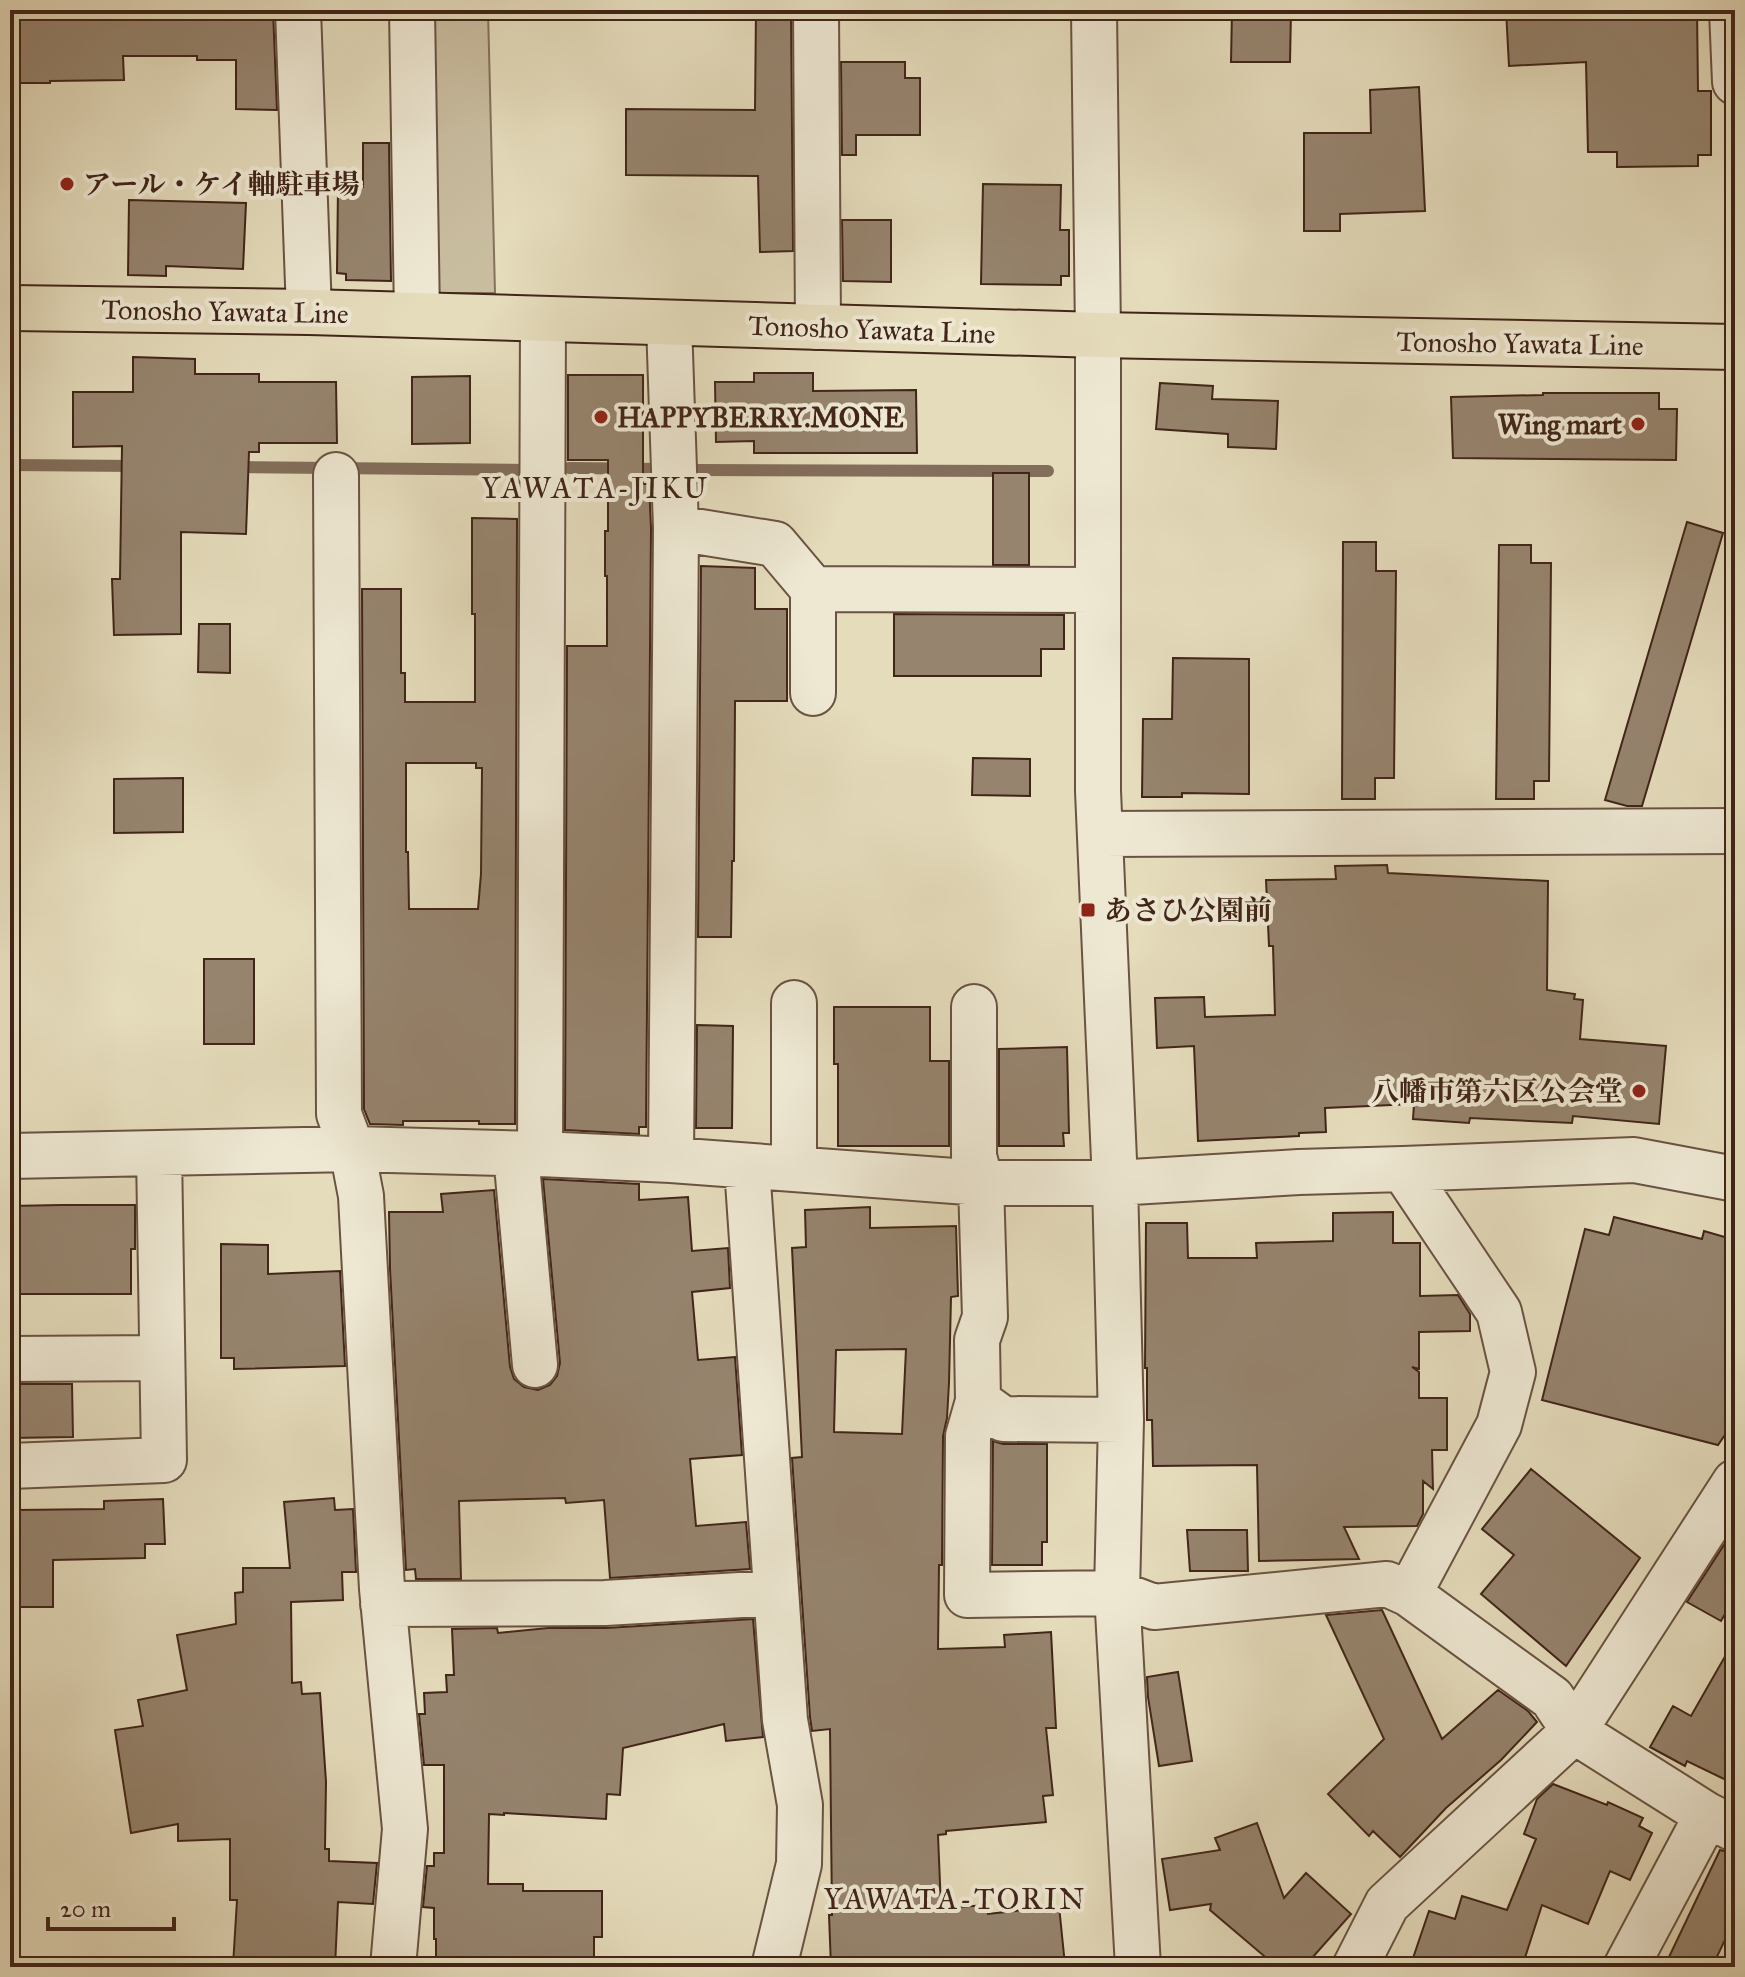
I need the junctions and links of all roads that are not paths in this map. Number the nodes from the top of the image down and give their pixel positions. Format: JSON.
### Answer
{"nodes":[{"id":1,"x":298,"y":10,"type":"edge"},
{"id":2,"x":412,"y":10,"type":"edge"},
{"id":3,"x":816,"y":10,"type":"edge"},
{"id":4,"x":1094,"y":10,"type":"edge"},
{"id":5,"x":1732,"y":10,"type":"edge"},
{"id":6,"x":1735,"y":82,"type":"edge"},
{"id":7,"x":10,"y":308,"type":"edge"},
{"id":8,"x":309,"y":312,"type":"junction"},
{"id":9,"x":417,"y":315,"type":"junction"},
{"id":10,"x":543,"y":319,"type":"junction"},
{"id":11,"x":669,"y":323,"type":"junction"},
{"id":12,"x":818,"y":327,"type":"junction"},
{"id":13,"x":1098,"y":335,"type":"junction"},
{"id":14,"x":1735,"y":347,"type":"edge"},
{"id":15,"x":336,"y":475,"type":"dead end"},
{"id":16,"x":676,"y":528,"type":"junction"},
{"id":17,"x":813,"y":589,"type":"junction"},
{"id":18,"x":1098,"y":590,"type":"junction"},
{"id":19,"x":813,"y":693,"type":"dead end"},
{"id":20,"x":1735,"y":831,"type":"edge"},
{"id":21,"x":1101,"y":834,"type":"junction"},
{"id":22,"x":794,"y":1003,"type":"dead end"},
{"id":23,"x":974,"y":1007,"type":"dead end"},
{"id":24,"x":352,"y":1149,"type":"junction"},
{"id":25,"x":159,"y":1153,"type":"junction"},
{"id":26,"x":528,"y":1154,"type":"junction"},
{"id":27,"x":10,"y":1156,"type":"edge"},
{"id":28,"x":671,"y":1160,"type":"junction"},
{"id":29,"x":747,"y":1167,"type":"junction"},
{"id":30,"x":794,"y":1169,"type":"junction"},
{"id":31,"x":1403,"y":1169,"type":"junction"},
{"id":32,"x":1735,"y":1179,"type":"edge"},
{"id":33,"x":981,"y":1183,"type":"junction"},
{"id":34,"x":1115,"y":1183,"type":"junction"},
{"id":35,"x":162,"y":1358,"type":"junction"},
{"id":36,"x":10,"y":1359,"type":"edge"},
{"id":37,"x":535,"y":1365,"type":"dead end"},
{"id":38,"x":978,"y":1401,"type":"junction"},
{"id":39,"x":1121,"y":1420,"type":"junction"},
{"id":40,"x":10,"y":1466,"type":"edge"},
{"id":41,"x":1735,"y":1482,"type":"edge"},
{"id":42,"x":775,"y":1593,"type":"junction"},
{"id":43,"x":1117,"y":1593,"type":"junction"},
{"id":44,"x":1409,"y":1594,"type":"junction"},
{"id":45,"x":383,"y":1604,"type":"junction"},
{"id":46,"x":1574,"y":1731,"type":"junction"},
{"id":47,"x":1721,"y":1822,"type":"edge"},
{"id":48,"x":393,"y":1967,"type":"edge"},
{"id":49,"x":774,"y":1967,"type":"edge"},
{"id":50,"x":1138,"y":1967,"type":"edge"},
{"id":51,"x":1355,"y":1967,"type":"edge"},
{"id":52,"x":1626,"y":1967,"type":"edge"}],
"edges":[{"from":1,"to":8,"type":"street"},
{"from":2,"to":9,"type":"street"},
{"from":3,"to":12,"type":"street"},
{"from":4,"to":13,"type":"street"},
{"from":5,"to":6,"type":"street"},
{"from":7,"to":8,"type":"main road","name":"Tonosho Yawata Line"},
{"from":8,"to":9,"type":"main road","name":"Tonosho Yawata Line"},
{"from":9,"to":10,"type":"main road","name":"Tonosho Yawata Line"},
{"from":10,"to":11,"type":"main road","name":"Tonosho Yawata Line"},
{"from":10,"to":26,"type":"street"},
{"from":11,"to":12,"type":"main road","name":"Tonosho Yawata Line"},
{"from":11,"to":16,"type":"street"},
{"from":12,"to":13,"type":"main road","name":"Tonosho Yawata Line"},
{"from":13,"to":14,"type":"main road","name":"Tonosho Yawata Line"},
{"from":13,"to":18,"type":"street"},
{"from":15,"to":24,"type":"street"},
{"from":16,"to":17,"type":"street"},
{"from":16,"to":28,"type":"street"},
{"from":17,"to":18,"type":"street"},
{"from":17,"to":19,"type":"street"},
{"from":18,"to":21,"type":"street"},
{"from":20,"to":21,"type":"street"},
{"from":21,"to":34,"type":"street"},
{"from":22,"to":30,"type":"street"},
{"from":23,"to":33,"type":"street"},
{"from":24,"to":25,"type":"street"},
{"from":24,"to":26,"type":"street"},
{"from":24,"to":45,"type":"street"},
{"from":25,"to":27,"type":"street"},
{"from":25,"to":35,"type":"street"},
{"from":26,"to":28,"type":"street"},
{"from":26,"to":37,"type":"street"},
{"from":28,"to":29,"type":"street"},
{"from":29,"to":30,"type":"street"},
{"from":29,"to":42,"type":"street"},
{"from":30,"to":33,"type":"street"},
{"from":31,"to":32,"type":"street"},
{"from":31,"to":34,"type":"street"},
{"from":31,"to":44,"type":"street"},
{"from":33,"to":34,"type":"street"},
{"from":33,"to":38,"type":"street"},
{"from":34,"to":39,"type":"street"},
{"from":35,"to":36,"type":"street"},
{"from":35,"to":40,"type":"street"},
{"from":38,"to":39,"type":"street"},
{"from":38,"to":43,"type":"street"},
{"from":39,"to":43,"type":"street"},
{"from":41,"to":46,"type":"street"},
{"from":42,"to":45,"type":"street"},
{"from":42,"to":49,"type":"street"},
{"from":43,"to":44,"type":"street"},
{"from":43,"to":50,"type":"street"},
{"from":44,"to":46,"type":"street"},
{"from":45,"to":48,"type":"street"},
{"from":46,"to":47,"type":"street"},
{"from":46,"to":51,"type":"street"},
{"from":47,"to":52,"type":"street"}]}
